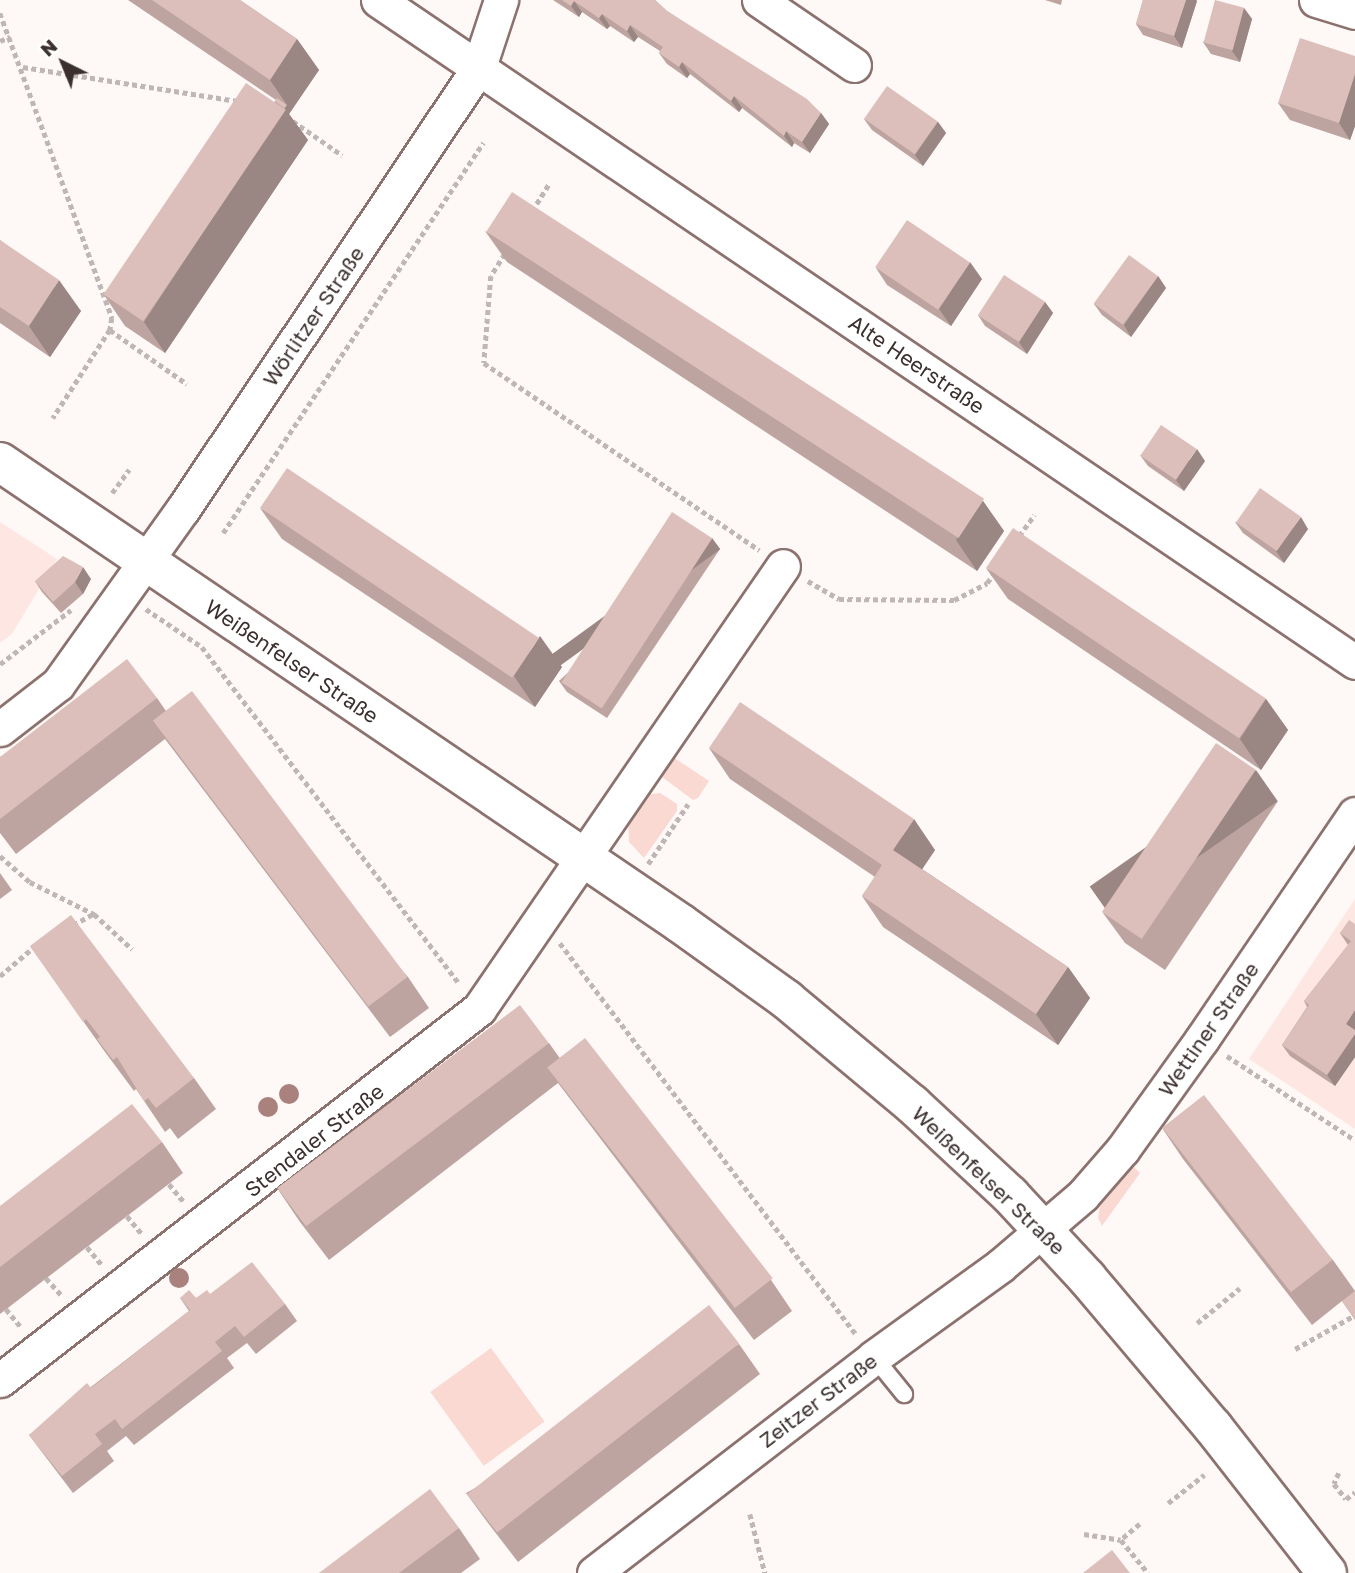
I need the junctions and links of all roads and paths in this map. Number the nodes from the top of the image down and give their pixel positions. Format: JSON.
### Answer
{"nodes":[{"id":1,"x":378,"y":0,"type":"edge"},
{"id":2,"x":502,"y":0,"type":"edge"},
{"id":3,"x":759,"y":0,"type":"edge"},
{"id":4,"x":1316,"y":0,"type":"edge"},
{"id":5,"x":1355,"y":12,"type":"edge"},
{"id":6,"x":0,"y":13,"type":"edge"},
{"id":7,"x":10,"y":37,"type":"junction"},
{"id":8,"x":0,"y":41,"type":"edge"},
{"id":9,"x":853,"y":65,"type":"dead end"},
{"id":10,"x":23,"y":67,"type":"junction"},
{"id":11,"x":479,"y":67,"type":"junction"},
{"id":12,"x":250,"y":103,"type":"edge"},
{"id":13,"x":287,"y":117,"type":"edge"},
{"id":14,"x":482,"y":143,"type":"dead end"},
{"id":15,"x":342,"y":155,"type":"dead end"},
{"id":16,"x":548,"y":186,"type":"dead end"},
{"id":17,"x":527,"y":220,"type":"edge"},
{"id":18,"x":512,"y":242,"type":"edge"},
{"id":19,"x":110,"y":330,"type":"junction"},
{"id":20,"x":187,"y":384,"type":"dead end"},
{"id":21,"x":53,"y":418,"type":"dead end"},
{"id":22,"x":0,"y":462,"type":"edge"},
{"id":23,"x":129,"y":470,"type":"dead end"},
{"id":24,"x":112,"y":493,"type":"dead end"},
{"id":25,"x":1034,"y":515,"type":"dead end"},
{"id":26,"x":223,"y":533,"type":"dead end"},
{"id":27,"x":1011,"y":549,"type":"edge"},
{"id":28,"x":1003,"y":560,"type":"edge"},
{"id":29,"x":144,"y":564,"type":"junction"},
{"id":30,"x":783,"y":566,"type":"junction"},
{"id":31,"x":121,"y":596,"type":"junction"},
{"id":32,"x":78,"y":605,"type":"dead end"},
{"id":33,"x":1355,"y":662,"type":"edge"},
{"id":34,"x":0,"y":664,"type":"edge"},
{"id":35,"x":0,"y":729,"type":"edge"},
{"id":36,"x":688,"y":804,"type":"dead end"},
{"id":37,"x":1355,"y":814,"type":"edge"},
{"id":38,"x":0,"y":856,"type":"edge"},
{"id":39,"x":585,"y":858,"type":"junction"},
{"id":40,"x":648,"y":864,"type":"dead end"},
{"id":41,"x":94,"y":914,"type":"junction"},
{"id":42,"x":540,"y":923,"type":"junction"},
{"id":43,"x":71,"y":926,"type":"edge"},
{"id":44,"x":48,"y":939,"type":"edge"},
{"id":45,"x":132,"y":949,"type":"dead end"},
{"id":46,"x":0,"y":976,"type":"edge"},
{"id":47,"x":479,"y":1009,"type":"junction"},
{"id":48,"x":1202,"y":1039,"type":"junction"},
{"id":49,"x":1355,"y":1140,"type":"edge"},
{"id":50,"x":169,"y":1184,"type":"dead end"},
{"id":51,"x":179,"y":1196,"type":"dead end"},
{"id":52,"x":127,"y":1216,"type":"dead end"},
{"id":53,"x":1044,"y":1229,"type":"junction"},
{"id":54,"x":139,"y":1230,"type":"dead end"},
{"id":55,"x":87,"y":1247,"type":"dead end"},
{"id":56,"x":97,"y":1258,"type":"dead end"},
{"id":57,"x":46,"y":1278,"type":"dead end"},
{"id":58,"x":1240,"y":1288,"type":"dead end"},
{"id":59,"x":56,"y":1289,"type":"dead end"},
{"id":60,"x":6,"y":1309,"type":"dead end"},
{"id":61,"x":1355,"y":1315,"type":"edge"},
{"id":62,"x":16,"y":1321,"type":"dead end"},
{"id":63,"x":1197,"y":1323,"type":"dead end"},
{"id":64,"x":1295,"y":1349,"type":"dead end"},
{"id":65,"x":874,"y":1357,"type":"junction"},
{"id":66,"x":0,"y":1380,"type":"edge"},
{"id":67,"x":904,"y":1394,"type":"dead end"},
{"id":68,"x":1339,"y":1473,"type":"dead end"},
{"id":69,"x":1204,"y":1475,"type":"dead end"},
{"id":70,"x":1355,"y":1492,"type":"edge"},
{"id":71,"x":1168,"y":1503,"type":"dead end"},
{"id":72,"x":750,"y":1514,"type":"dead end"},
{"id":73,"x":1140,"y":1524,"type":"dead end"},
{"id":74,"x":1084,"y":1534,"type":"dead end"},
{"id":75,"x":1121,"y":1540,"type":"junction"},
{"id":76,"x":594,"y":1573,"type":"edge"},
{"id":77,"x":765,"y":1573,"type":"edge"},
{"id":78,"x":1148,"y":1573,"type":"edge"},
{"id":79,"x":1326,"y":1573,"type":"edge"}],
"edges":[{"from":1,"to":11,"type":"street","name":"Alte Heerstraße"},
{"from":2,"to":11,"type":"street"},
{"from":3,"to":9,"type":"street"},
{"from":4,"to":5,"type":"street"},
{"from":6,"to":7,"type":"path"},
{"from":7,"to":8,"type":"path"},
{"from":7,"to":10,"type":"path"},
{"from":10,"to":12,"type":"path"},
{"from":10,"to":19,"type":"path"},
{"from":11,"to":29,"type":"street","name":"Wörlitzer Straße"},
{"from":11,"to":33,"type":"street","name":"Alte Heerstraße"},
{"from":13,"to":15,"type":"path"},
{"from":14,"to":26,"type":"path"},
{"from":16,"to":17,"type":"path"},
{"from":18,"to":30,"type":"path"},
{"from":19,"to":20,"type":"path"},
{"from":19,"to":21,"type":"path"},
{"from":22,"to":29,"type":"street","name":"Weißenfelser Straße"},
{"from":23,"to":24,"type":"path"},
{"from":25,"to":27,"type":"path"},
{"from":28,"to":30,"type":"path"},
{"from":29,"to":31,"type":"street","name":"Wörlitzer Straße"},
{"from":29,"to":39,"type":"street","name":"Weißenfelser Straße"},
{"from":30,"to":39,"type":"street"},
{"from":31,"to":35,"type":"street","name":"Wörlitzer Straße"},
{"from":31,"to":47,"type":"path"},
{"from":32,"to":34,"type":"path"},
{"from":36,"to":40,"type":"path"},
{"from":37,"to":48,"type":"street","name":"Wettiner Straße"},
{"from":38,"to":41,"type":"path"},
{"from":39,"to":42,"type":"street","name":"Stendaler Straße"},
{"from":39,"to":53,"type":"street","name":"Weißenfelser Straße"},
{"from":41,"to":43,"type":"path"},
{"from":41,"to":45,"type":"path"},
{"from":42,"to":47,"type":"street","name":"Stendaler Straße"},
{"from":42,"to":65,"type":"path"},
{"from":44,"to":46,"type":"path"},
{"from":47,"to":66,"type":"street","name":"Stendaler Straße"},
{"from":48,"to":49,"type":"path"},
{"from":48,"to":53,"type":"street","name":"Wettiner Straße"},
{"from":50,"to":51,"type":"path"},
{"from":52,"to":54,"type":"path"},
{"from":53,"to":65,"type":"street","name":"Zeitzer Straße"},
{"from":53,"to":79,"type":"street","name":"Weißenfelser Straße"},
{"from":55,"to":56,"type":"path"},
{"from":57,"to":59,"type":"path"},
{"from":58,"to":63,"type":"path"},
{"from":60,"to":62,"type":"path"},
{"from":61,"to":64,"type":"path"},
{"from":65,"to":67,"type":"lane"},
{"from":65,"to":76,"type":"street","name":"Zeitzer Straße"},
{"from":68,"to":70,"type":"path"},
{"from":69,"to":71,"type":"path"},
{"from":72,"to":77,"type":"path"},
{"from":73,"to":75,"type":"path"},
{"from":74,"to":75,"type":"path"},
{"from":75,"to":78,"type":"path"}]}
